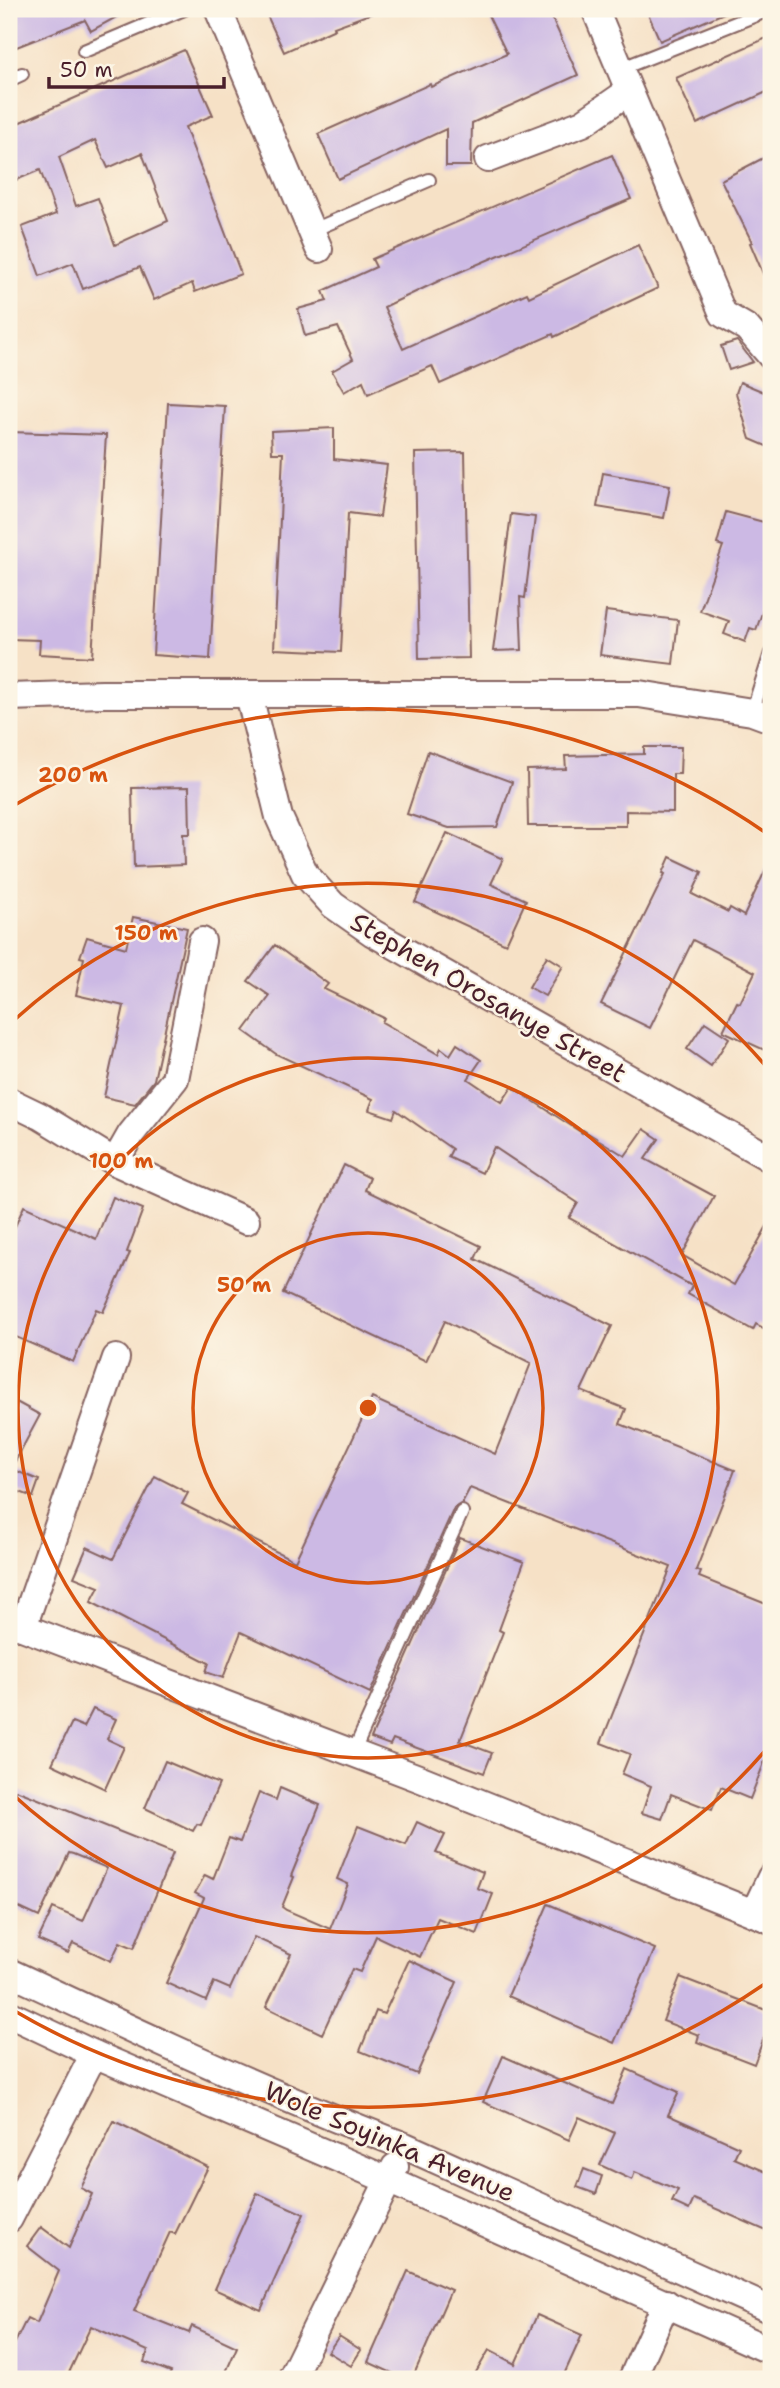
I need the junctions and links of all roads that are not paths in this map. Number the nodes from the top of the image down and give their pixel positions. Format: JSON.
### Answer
{"nodes":[{"id":1,"x":184,"y":9,"type":"edge"},
{"id":2,"x":218,"y":9,"type":"edge"},
{"id":3,"x":595,"y":9,"type":"edge"},
{"id":4,"x":771,"y":9,"type":"edge"},
{"id":5,"x":84,"y":51,"type":"dead end"},
{"id":6,"x":22,"y":74,"type":"dead end"},
{"id":7,"x":9,"y":80,"type":"edge"},
{"id":8,"x":625,"y":80,"type":"junction"},
{"id":9,"x":488,"y":159,"type":"dead end"},
{"id":10,"x":429,"y":180,"type":"dead end"},
{"id":11,"x":315,"y":240,"type":"joint"},
{"id":12,"x":771,"y":356,"type":"edge"},
{"id":13,"x":771,"y":653,"type":"edge"},
{"id":14,"x":249,"y":695,"type":"junction"},
{"id":15,"x":9,"y":697,"type":"edge"},
{"id":16,"x":761,"y":716,"type":"edge"},
{"id":17,"x":202,"y":941,"type":"dead end"},
{"id":18,"x":9,"y":1101,"type":"edge"},
{"id":19,"x":771,"y":1159,"type":"edge"},
{"id":20,"x":115,"y":1162,"type":"junction"},
{"id":21,"x":246,"y":1221,"type":"dead end"},
{"id":22,"x":116,"y":1358,"type":"dead end"},
{"id":23,"x":461,"y":1512,"type":"dead end"},
{"id":24,"x":16,"y":1624,"type":"edge"},
{"id":25,"x":353,"y":1753,"type":"junction"},
{"id":26,"x":771,"y":1877,"type":"edge"},
{"id":27,"x":762,"y":1917,"type":"edge"},
{"id":28,"x":9,"y":1972,"type":"edge"},
{"id":29,"x":9,"y":2014,"type":"edge"},
{"id":30,"x":94,"y":2054,"type":"junction"},
{"id":31,"x":405,"y":2146,"type":"junction"},
{"id":32,"x":388,"y":2180,"type":"junction"},
{"id":33,"x":9,"y":2219,"type":"edge"},
{"id":34,"x":666,"y":2303,"type":"junction"},
{"id":35,"x":771,"y":2310,"type":"edge"},
{"id":36,"x":771,"y":2351,"type":"edge"},
{"id":37,"x":291,"y":2379,"type":"edge"},
{"id":38,"x":632,"y":2379,"type":"edge"}],
"edges":[{"from":1,"to":5,"type":"lane"},
{"from":2,"to":11,"type":"street"},
{"from":3,"to":8,"type":"street"},
{"from":4,"to":8,"type":"lane"},
{"from":6,"to":7,"type":"lane"},
{"from":8,"to":9,"type":"street"},
{"from":8,"to":12,"type":"street"},
{"from":10,"to":11,"type":"lane"},
{"from":13,"to":16,"type":"lane"},
{"from":14,"to":15,"type":"street"},
{"from":14,"to":16,"type":"street"},
{"from":14,"to":19,"type":"street","name":"Stephen Orosanye Street"},
{"from":17,"to":20,"type":"street"},
{"from":18,"to":20,"type":"street"},
{"from":20,"to":21,"type":"street"},
{"from":22,"to":24,"type":"street"},
{"from":23,"to":25,"type":"lane"},
{"from":24,"to":25,"type":"street"},
{"from":25,"to":27,"type":"street"},
{"from":26,"to":27,"type":"street"},
{"from":28,"to":31,"type":"street","name":"Wole Soyinka Avenue"},
{"from":29,"to":30,"type":"street","name":"Wole Soyinka Avenue"},
{"from":30,"to":32,"type":"street","name":"Wole Soyinka Avenue"},
{"from":30,"to":33,"type":"street"},
{"from":31,"to":32,"type":"street"},
{"from":31,"to":35,"type":"street","name":"Wole Soyinka Avenue"},
{"from":32,"to":34,"type":"street","name":"Wole Soyinka Avenue"},
{"from":32,"to":37,"type":"street"},
{"from":34,"to":36,"type":"street","name":"Wole Soyinka Avenue"},
{"from":34,"to":38,"type":"street"}]}
